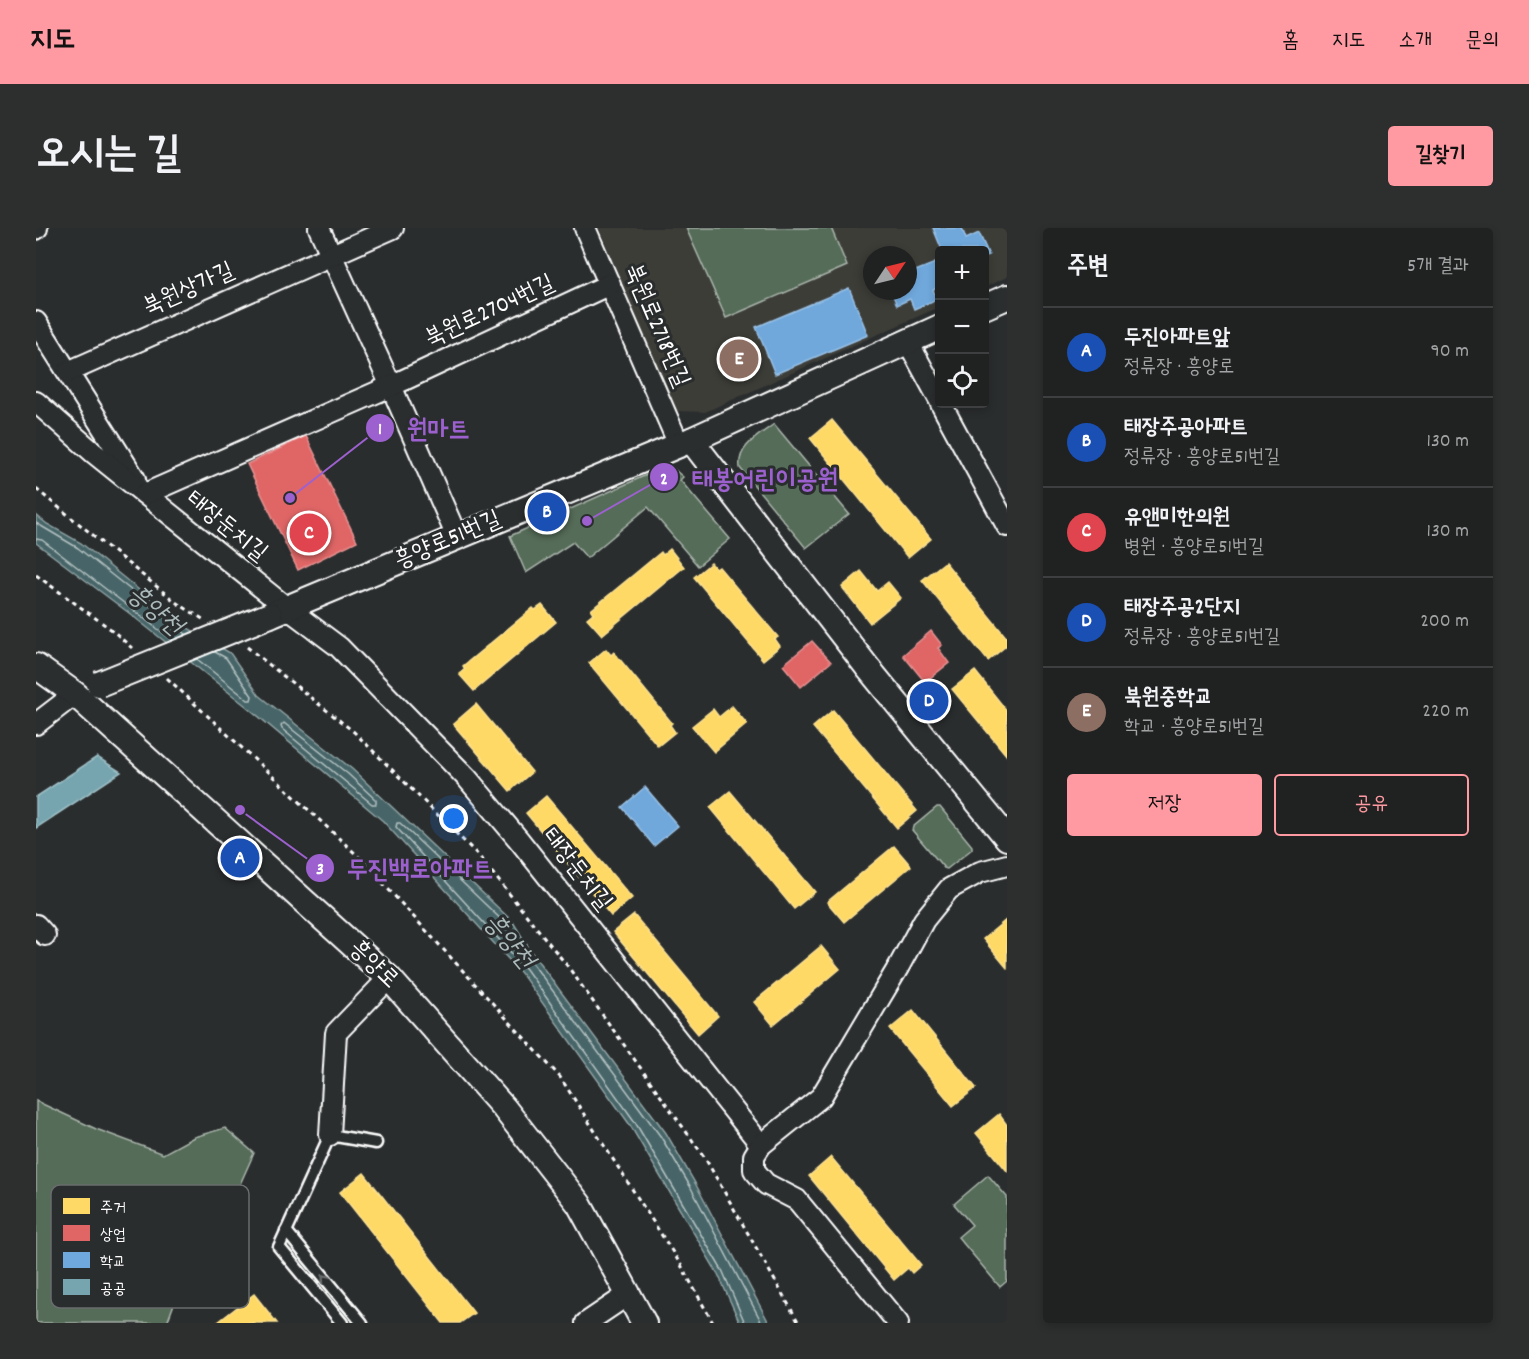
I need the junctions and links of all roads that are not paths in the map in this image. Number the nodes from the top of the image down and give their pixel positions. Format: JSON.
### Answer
{"nodes":[{"id":1,"x":319,"y":228,"type":"edge"},
{"id":2,"x":393,"y":228,"type":"edge"},
{"id":3,"x":585,"y":228,"type":"edge"},
{"id":4,"x":331,"y":255,"type":"junction"},
{"id":5,"x":610,"y":284,"type":"junction"},
{"id":6,"x":1007,"y":297,"type":"edge"},
{"id":7,"x":989,"y":305,"type":"edge"},
{"id":8,"x":36,"y":322,"type":"edge"},
{"id":9,"x":935,"y":329,"type":"edge"},
{"id":10,"x":908,"y":342,"type":"junction"},
{"id":11,"x":68,"y":372,"type":"junction"},
{"id":12,"x":392,"y":387,"type":"junction"},
{"id":13,"x":935,"y":393,"type":"edge"},
{"id":14,"x":36,"y":402,"type":"edge"},
{"id":15,"x":943,"y":408,"type":"edge"},
{"id":16,"x":685,"y":442,"type":"junction"},
{"id":17,"x":145,"y":494,"type":"junction"},
{"id":18,"x":1007,"y":526,"type":"edge"},
{"id":19,"x":457,"y":537,"type":"junction"},
{"id":20,"x":279,"y":611,"type":"junction"},
{"id":21,"x":36,"y":666,"type":"edge"},
{"id":22,"x":75,"y":694,"type":"junction"},
{"id":23,"x":36,"y":724,"type":"edge"},
{"id":24,"x":1007,"y":838,"type":"edge"},
{"id":25,"x":1007,"y":865,"type":"edge"},
{"id":26,"x":389,"y":978,"type":"junction"},
{"id":27,"x":330,"y":1135,"type":"junction"},
{"id":28,"x":376,"y":1143,"type":"dead end"},
{"id":29,"x":761,"y":1145,"type":"junction"},
{"id":30,"x":286,"y":1231,"type":"junction"},
{"id":31,"x":629,"y":1294,"type":"junction"},
{"id":32,"x":342,"y":1323,"type":"edge"},
{"id":33,"x":362,"y":1323,"type":"edge"},
{"id":34,"x":586,"y":1323,"type":"edge"},
{"id":35,"x":645,"y":1323,"type":"edge"},
{"id":36,"x":898,"y":1323,"type":"edge"}],
"edges":[{"from":1,"to":4,"type":"street"},
{"from":2,"to":4,"type":"street"},
{"from":3,"to":5,"type":"street","name":"북원로2718번길"},
{"from":4,"to":11,"type":"street","name":"북원상가길"},
{"from":4,"to":12,"type":"street"},
{"from":5,"to":12,"type":"street","name":"북원로2704번길"},
{"from":5,"to":16,"type":"street","name":"북원로2718번길"},
{"from":6,"to":7,"type":"street"},
{"from":8,"to":11,"type":"street"},
{"from":9,"to":10,"type":"street","name":"흥양로51번길"},
{"from":10,"to":13,"type":"street"},
{"from":10,"to":16,"type":"street","name":"흥양로51번길"},
{"from":11,"to":17,"type":"street"},
{"from":12,"to":17,"type":"street","name":"태장둔치길"},
{"from":12,"to":19,"type":"street"},
{"from":14,"to":17,"type":"street","name":"태장둔치길"},
{"from":15,"to":18,"type":"street"},
{"from":16,"to":19,"type":"street","name":"흥양로51번길"},
{"from":16,"to":24,"type":"street"},
{"from":17,"to":20,"type":"street","name":"태장둔치길"},
{"from":19,"to":20,"type":"street","name":"흥양로51번길"},
{"from":20,"to":22,"type":"street","name":"흥양로51번길","bridge":true},
{"from":20,"to":29,"type":"street","name":"태장둔치길"},
{"from":21,"to":22,"type":"street","name":"흥양로"},
{"from":22,"to":23,"type":"street"},
{"from":22,"to":26,"type":"street","name":"흥양로"},
{"from":25,"to":29,"type":"street"},
{"from":26,"to":27,"type":"street"},
{"from":26,"to":31,"type":"street","name":"흥양로"},
{"from":27,"to":28,"type":"lane"},
{"from":27,"to":30,"type":"lane"},
{"from":29,"to":36,"type":"street"},
{"from":30,"to":32,"type":"lane"},
{"from":33,"to":30,"type":"lane","one_way":true},
{"from":31,"to":34,"type":"street"},
{"from":31,"to":35,"type":"street","name":"흥양로"}]}
